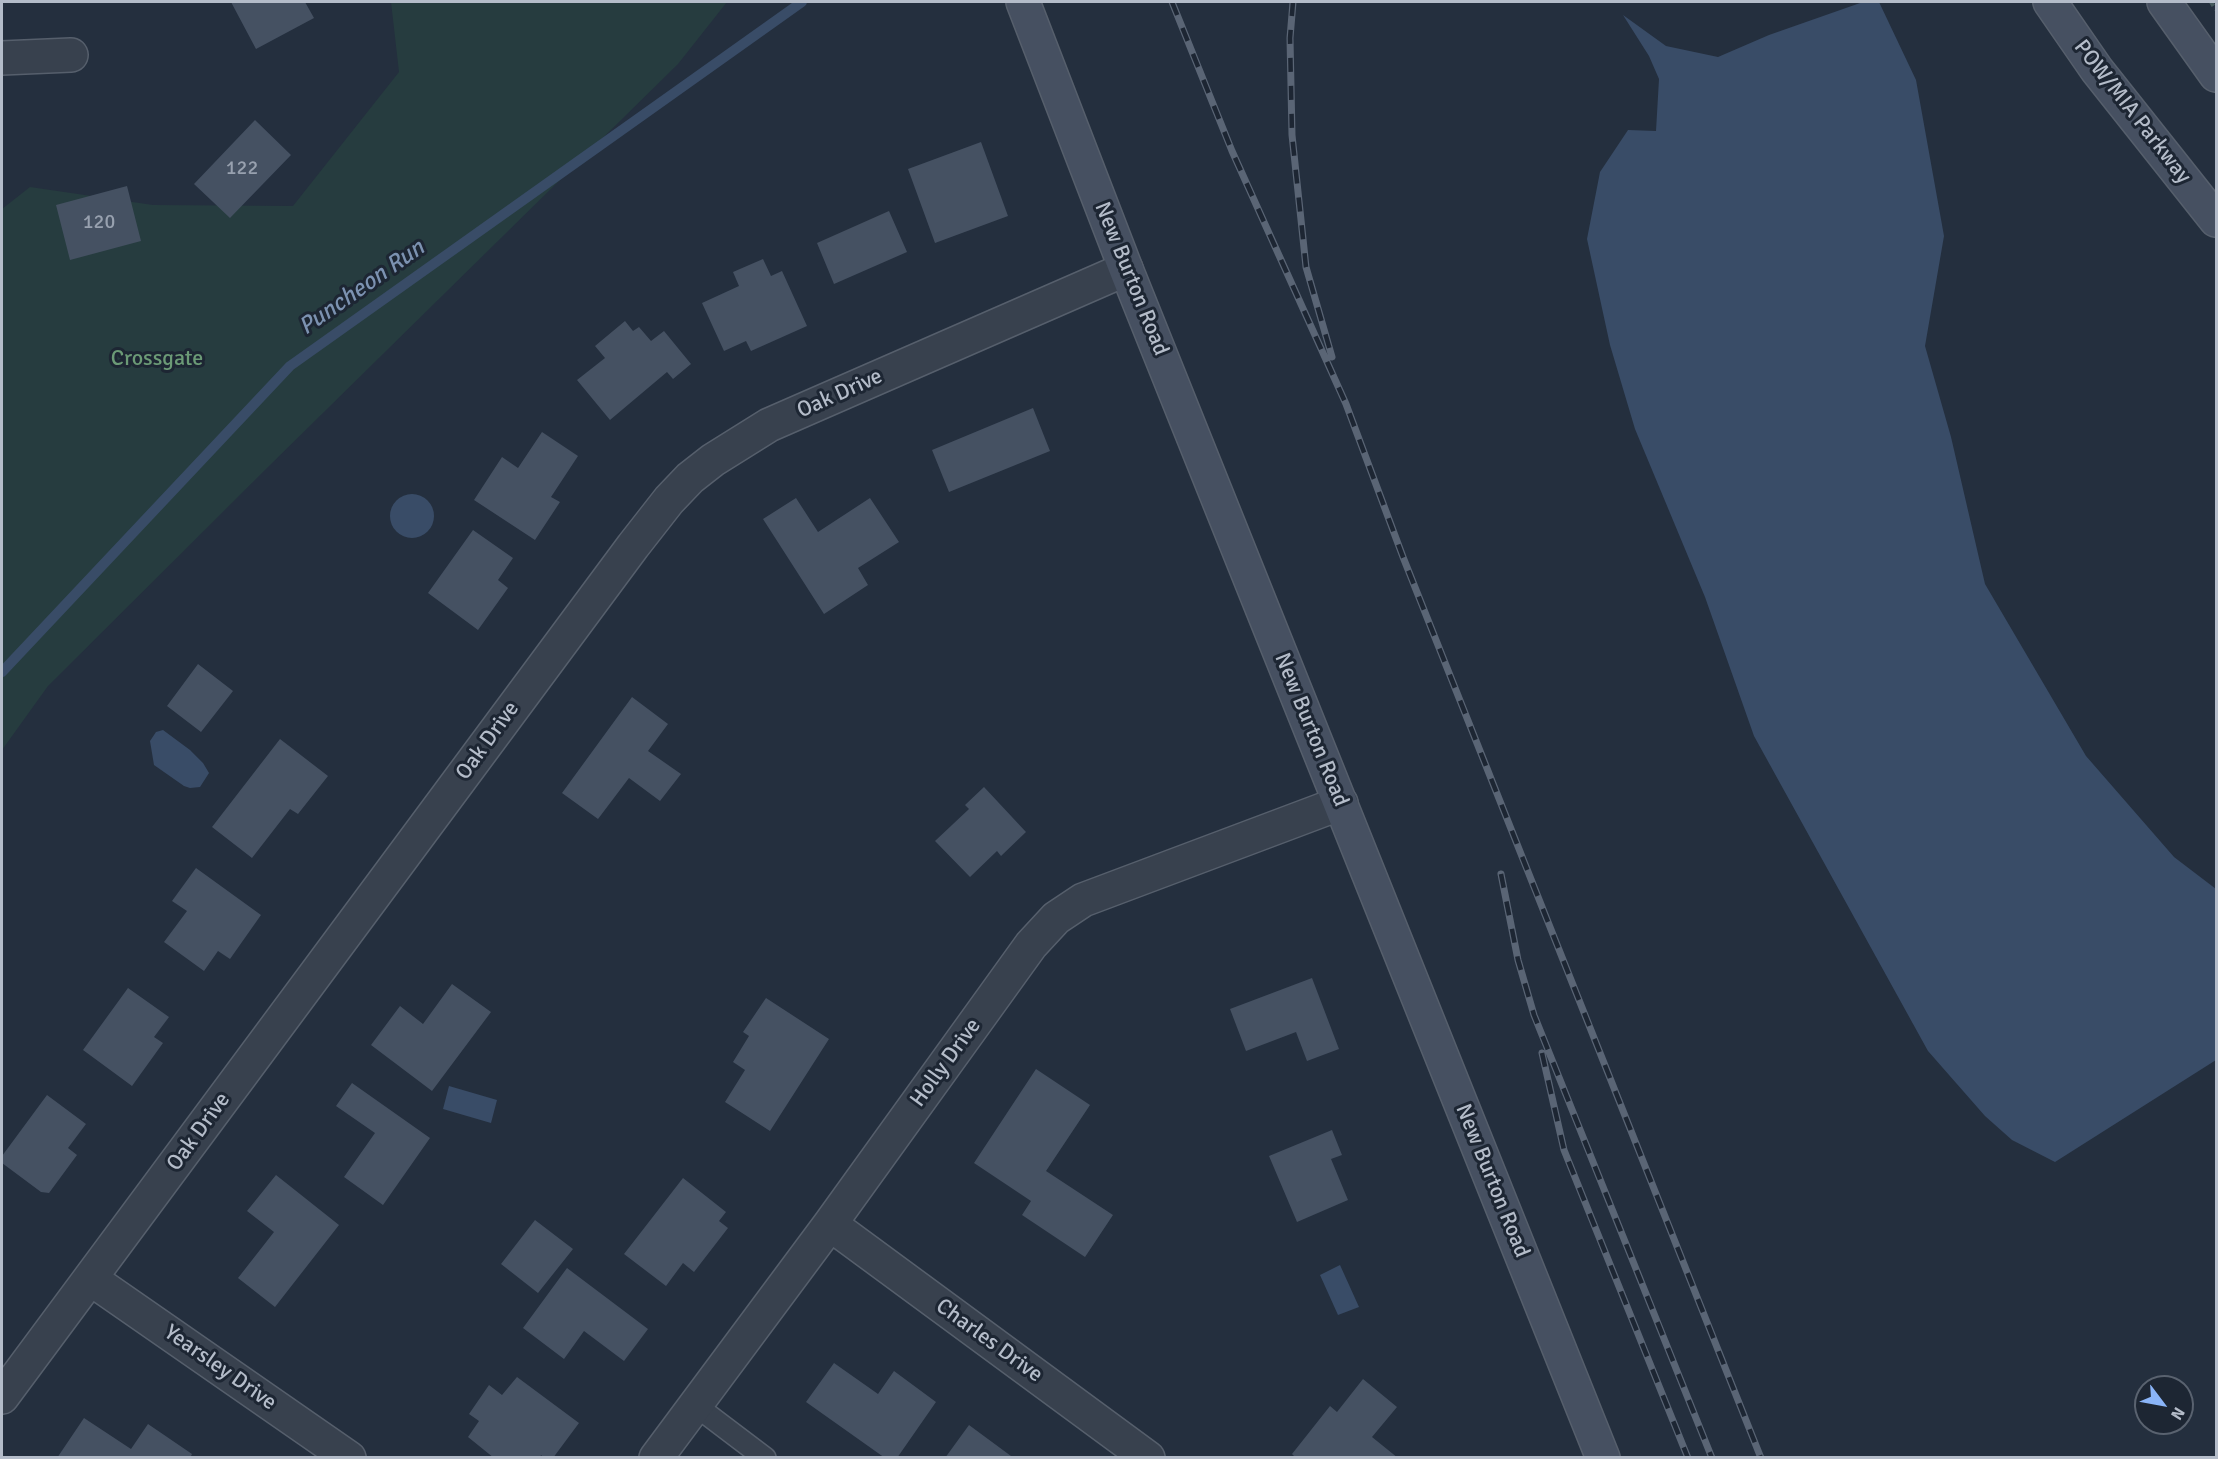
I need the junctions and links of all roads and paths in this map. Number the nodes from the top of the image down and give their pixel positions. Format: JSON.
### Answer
{"nodes":[{"id":1,"x":1023,"y":2,"type":"edge"},
{"id":2,"x":2050,"y":2,"type":"edge"},
{"id":3,"x":2164,"y":2,"type":"edge"},
{"id":4,"x":2211,"y":2,"type":"edge"},
{"id":5,"x":2217,"y":10,"type":"edge"},
{"id":6,"x":71,"y":55,"type":"dead end"},
{"id":7,"x":2,"y":58,"type":"edge"},
{"id":8,"x":2217,"y":75,"type":"edge"},
{"id":9,"x":2217,"y":220,"type":"edge"},
{"id":10,"x":1126,"y":269,"type":"junction"},
{"id":11,"x":1341,"y":803,"type":"junction"},
{"id":12,"x":830,"y":1224,"type":"junction"},
{"id":13,"x":91,"y":1279,"type":"junction"},
{"id":14,"x":2,"y":1397,"type":"edge"},
{"id":15,"x":695,"y":1405,"type":"junction"},
{"id":16,"x":349,"y":1458,"type":"edge"},
{"id":17,"x":656,"y":1458,"type":"edge"},
{"id":18,"x":765,"y":1458,"type":"edge"},
{"id":19,"x":1148,"y":1458,"type":"edge"},
{"id":20,"x":1603,"y":1458,"type":"edge"}],
"edges":[{"from":1,"to":10,"type":"street","name":"New Burton Road"},
{"from":2,"to":9,"type":"street","name":"POW/MIA Parkway"},
{"from":3,"to":8,"type":"street"},
{"from":4,"to":5,"type":"path"},
{"from":6,"to":7,"type":"street"},
{"from":10,"to":11,"type":"street","name":"New Burton Road"},
{"from":10,"to":13,"type":"street","name":"Oak Drive"},
{"from":11,"to":12,"type":"street","name":"Holly Drive"},
{"from":11,"to":20,"type":"street","name":"New Burton Road"},
{"from":12,"to":15,"type":"street","name":"Holly Drive"},
{"from":12,"to":19,"type":"street","name":"Charles Drive"},
{"from":13,"to":14,"type":"street","name":"Oak Drive"},
{"from":13,"to":16,"type":"street","name":"Yearsley Drive"},
{"from":15,"to":17,"type":"street","name":"Holly Drive"},
{"from":15,"to":18,"type":"lane"}]}
